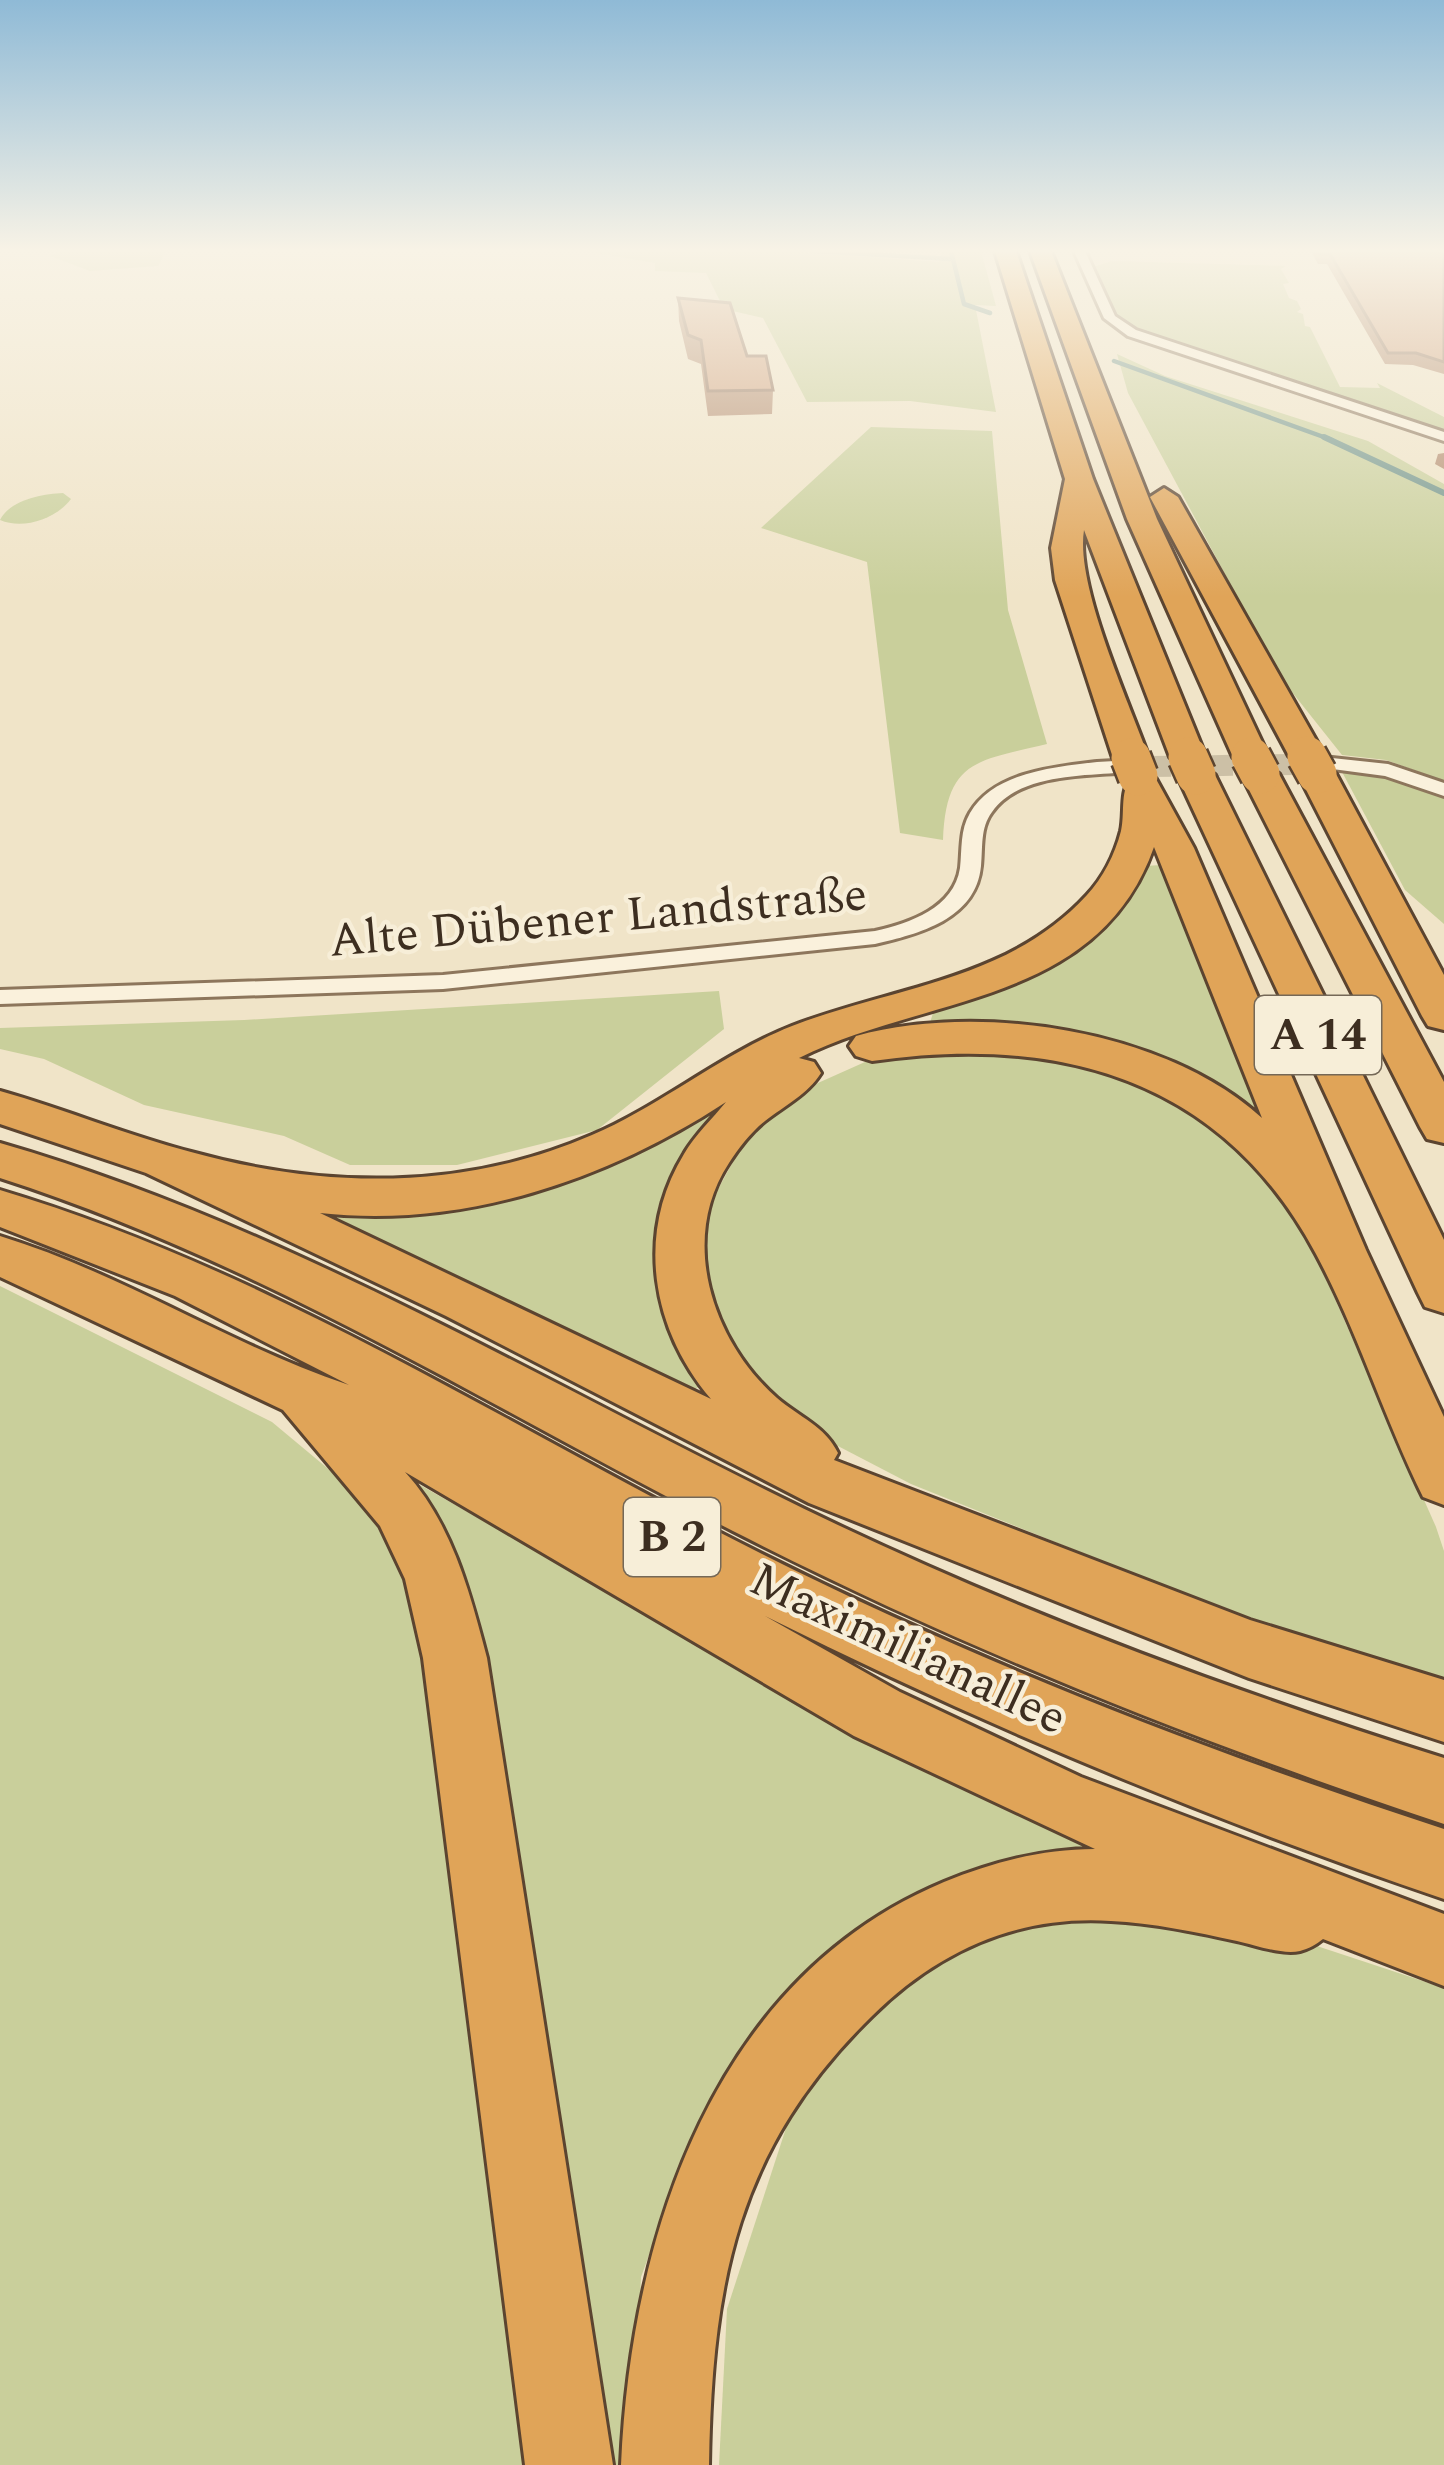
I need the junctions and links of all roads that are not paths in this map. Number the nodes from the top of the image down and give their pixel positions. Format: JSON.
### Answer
{"nodes":[{"id":1,"x":1042,"y":366,"type":"edge"},
{"id":2,"x":1081,"y":366,"type":"edge"},
{"id":3,"x":1231,"y":366,"type":"edge"},
{"id":4,"x":1102,"y":423,"type":"junction"},
{"id":5,"x":1444,"y":437,"type":"edge"},
{"id":6,"x":1079,"y":479,"type":"junction"},
{"id":7,"x":1319,"y":765,"type":"junction"},
{"id":8,"x":1132,"y":773,"type":"junction"},
{"id":9,"x":1444,"y":790,"type":"edge"},
{"id":10,"x":1357,"y":850,"type":"junction"},
{"id":11,"x":1444,"y":942,"type":"edge"},
{"id":12,"x":0,"y":997,"type":"edge"},
{"id":13,"x":1444,"y":1016,"type":"edge"},
{"id":14,"x":0,"y":1107,"type":"edge"},
{"id":15,"x":1444,"y":1127,"type":"edge"},
{"id":16,"x":0,"y":1160,"type":"edge"},
{"id":17,"x":162,"y":1161,"type":"junction"},
{"id":18,"x":0,"y":1208,"type":"edge"},
{"id":19,"x":1340,"y":1250,"type":"junction"},
{"id":20,"x":0,"y":1255,"type":"edge"},
{"id":21,"x":1444,"y":1293,"type":"edge"},
{"id":22,"x":296,"y":1392,"type":"junction"},
{"id":23,"x":1444,"y":1480,"type":"edge"},
{"id":24,"x":913,"y":1515,"type":"junction"},
{"id":25,"x":1444,"y":1711,"type":"edge"},
{"id":26,"x":1444,"y":1791,"type":"edge"},
{"id":27,"x":1444,"y":1864,"type":"edge"},
{"id":28,"x":1425,"y":1943,"type":"edge"},
{"id":29,"x":569,"y":2465,"type":"edge"},
{"id":30,"x":664,"y":2465,"type":"edge"}],
"edges":[{"from":1,"to":6,"type":"highway","number":"A 14"},
{"from":2,"to":4,"type":"highway","number":"A 14"},
{"from":3,"to":5,"type":"street"},
{"from":4,"to":7,"type":"highway"},
{"from":4,"to":15,"type":"highway","number":"A 14"},
{"from":6,"to":8,"type":"highway"},
{"from":6,"to":21,"type":"highway","number":"A 14"},
{"from":7,"to":9,"type":"street"},
{"from":7,"to":10,"type":"highway"},
{"from":8,"to":12,"type":"street","name":"Alte Dübener Landstraße"},
{"from":8,"to":17,"type":"highway"},
{"from":8,"to":19,"type":"highway"},
{"from":10,"to":11,"type":"highway"},
{"from":10,"to":13,"type":"highway"},
{"from":14,"to":17,"type":"highway"},
{"from":16,"to":26,"type":"highway","name":"Maximilianallee","number":"B 2"},
{"from":17,"to":24,"type":"highway"},
{"from":18,"to":27,"type":"highway","name":"Maximilianallee","number":"B 2"},
{"from":19,"to":23,"type":"highway"},
{"from":19,"to":24,"type":"highway"},
{"from":20,"to":22,"type":"highway"},
{"from":22,"to":28,"type":"highway"},
{"from":22,"to":29,"type":"highway"},
{"from":24,"to":25,"type":"highway"},
{"from":28,"to":30,"type":"highway"}]}
